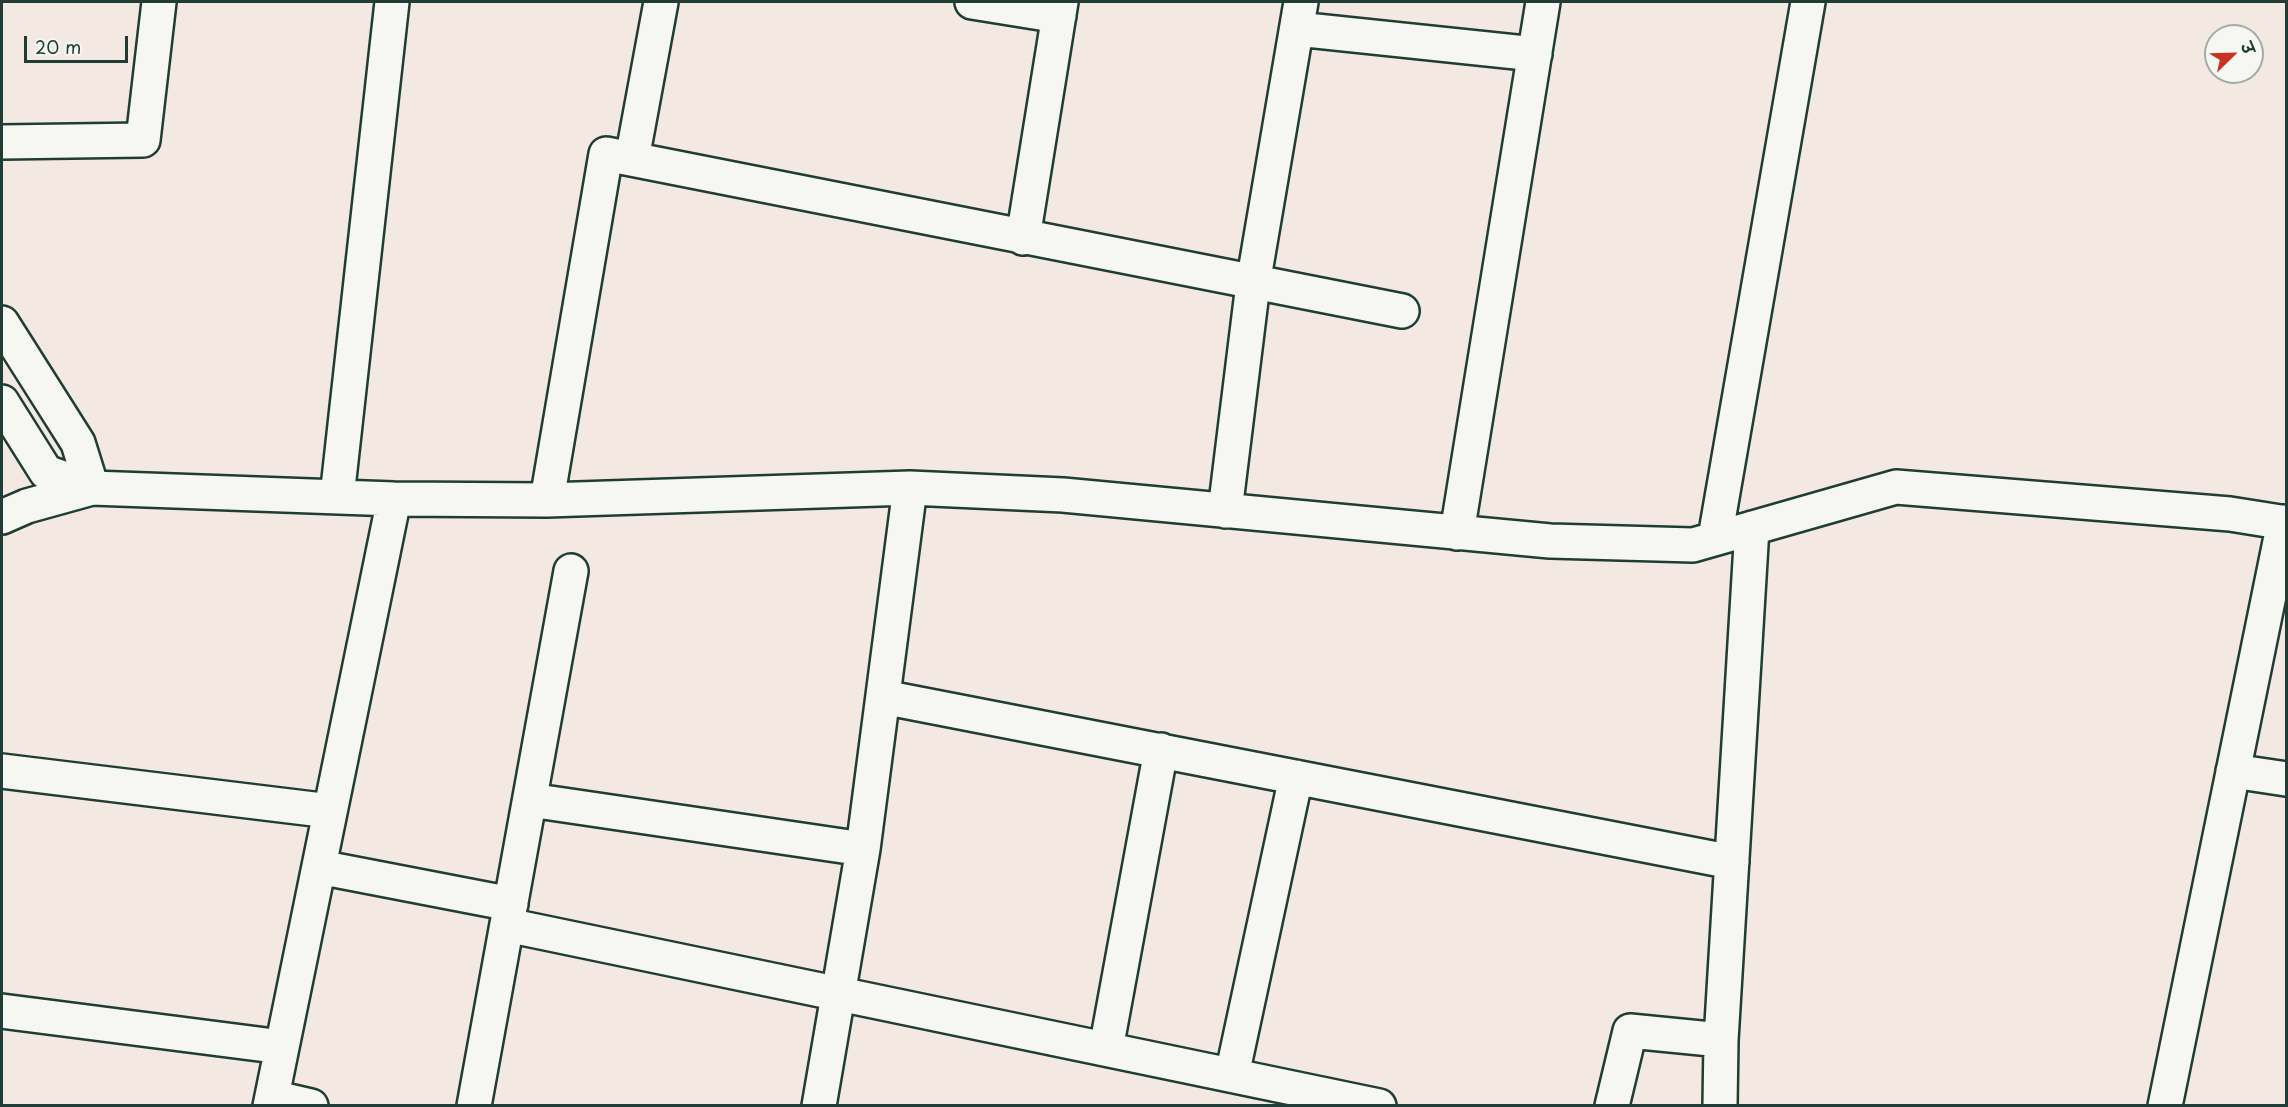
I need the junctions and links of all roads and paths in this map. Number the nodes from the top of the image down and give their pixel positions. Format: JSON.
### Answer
{"nodes":[{"id":1,"x":159,"y":2,"type":"edge"},
{"id":2,"x":392,"y":2,"type":"edge"},
{"id":3,"x":661,"y":2,"type":"edge"},
{"id":4,"x":972,"y":2,"type":"edge"},
{"id":5,"x":1543,"y":2,"type":"edge"},
{"id":6,"x":1808,"y":2,"type":"edge"},
{"id":7,"x":1060,"y":9,"type":"edge"},
{"id":8,"x":1299,"y":15,"type":"edge"},
{"id":9,"x":1535,"y":54,"type":"junction"},
{"id":10,"x":2,"y":142,"type":"edge"},
{"id":11,"x":632,"y":159,"type":"junction"},
{"id":12,"x":1023,"y":238,"type":"junction"},
{"id":13,"x":1253,"y":284,"type":"junction"},
{"id":14,"x":1402,"y":311,"type":"dead end"},
{"id":15,"x":2,"y":323,"type":"edge"},
{"id":16,"x":2,"y":402,"type":"edge"},
{"id":17,"x":92,"y":488,"type":"junction"},
{"id":18,"x":910,"y":488,"type":"junction"},
{"id":19,"x":337,"y":497,"type":"junction"},
{"id":20,"x":394,"y":499,"type":"junction"},
{"id":21,"x":547,"y":500,"type":"junction"},
{"id":22,"x":1225,"y":511,"type":"junction"},
{"id":23,"x":2,"y":517,"type":"edge"},
{"id":24,"x":2285,"y":522,"type":"edge"},
{"id":25,"x":1752,"y":528,"type":"junction"},
{"id":26,"x":1458,"y":533,"type":"junction"},
{"id":27,"x":1715,"y":538,"type":"junction"},
{"id":28,"x":571,"y":571,"type":"dead end"},
{"id":29,"x":883,"y":698,"type":"junction"},
{"id":30,"x":1161,"y":750,"type":"junction"},
{"id":31,"x":2,"y":771,"type":"edge"},
{"id":32,"x":2233,"y":771,"type":"junction"},
{"id":33,"x":1296,"y":777,"type":"junction"},
{"id":34,"x":2286,"y":779,"type":"edge"},
{"id":35,"x":530,"y":800,"type":"junction"},
{"id":36,"x":330,"y":811,"type":"junction"},
{"id":37,"x":863,"y":849,"type":"junction"},
{"id":38,"x":1732,"y":862,"type":"junction"},
{"id":39,"x":319,"y":867,"type":"junction"},
{"id":40,"x":509,"y":914,"type":"junction"},
{"id":41,"x":840,"y":994,"type":"junction"},
{"id":42,"x":2,"y":1011,"type":"edge"},
{"id":43,"x":1721,"y":1040,"type":"junction"},
{"id":44,"x":282,"y":1047,"type":"junction"},
{"id":45,"x":1106,"y":1049,"type":"junction"},
{"id":46,"x":1232,"y":1075,"type":"junction"},
{"id":47,"x":271,"y":1101,"type":"edge"},
{"id":48,"x":311,"y":1106,"type":"edge"},
{"id":49,"x":474,"y":1106,"type":"edge"},
{"id":50,"x":819,"y":1106,"type":"edge"},
{"id":51,"x":1379,"y":1106,"type":"edge"},
{"id":52,"x":1612,"y":1106,"type":"edge"},
{"id":53,"x":1720,"y":1106,"type":"edge"},
{"id":54,"x":2165,"y":1106,"type":"edge"}],
"edges":[{"from":1,"to":10,"type":"street"},
{"from":2,"to":19,"type":"street"},
{"from":3,"to":11,"type":"street"},
{"from":4,"to":7,"type":"street"},
{"from":5,"to":9,"type":"street"},
{"from":6,"to":27,"type":"street"},
{"from":7,"to":12,"type":"street"},
{"from":8,"to":9,"type":"street"},
{"from":8,"to":13,"type":"street"},
{"from":9,"to":26,"type":"street"},
{"from":11,"to":12,"type":"street"},
{"from":11,"to":21,"type":"street"},
{"from":12,"to":13,"type":"street"},
{"from":13,"to":14,"type":"street"},
{"from":13,"to":22,"type":"street"},
{"from":15,"to":17,"type":"street"},
{"from":16,"to":17,"type":"street"},
{"from":17,"to":19,"type":"street"},
{"from":17,"to":23,"type":"street"},
{"from":18,"to":21,"type":"street"},
{"from":18,"to":22,"type":"street"},
{"from":18,"to":29,"type":"street"},
{"from":19,"to":20,"type":"street"},
{"from":20,"to":21,"type":"street"},
{"from":20,"to":36,"type":"street"},
{"from":22,"to":26,"type":"street"},
{"from":24,"to":25,"type":"street"},
{"from":24,"to":32,"type":"street"},
{"from":25,"to":27,"type":"street"},
{"from":25,"to":38,"type":"street"},
{"from":26,"to":27,"type":"street"},
{"from":28,"to":35,"type":"street"},
{"from":29,"to":30,"type":"street"},
{"from":29,"to":37,"type":"street"},
{"from":30,"to":33,"type":"street"},
{"from":30,"to":45,"type":"street"},
{"from":31,"to":36,"type":"street"},
{"from":32,"to":34,"type":"street"},
{"from":32,"to":54,"type":"street"},
{"from":33,"to":38,"type":"street"},
{"from":33,"to":46,"type":"street"},
{"from":35,"to":37,"type":"street"},
{"from":35,"to":40,"type":"street"},
{"from":36,"to":39,"type":"street"},
{"from":37,"to":41,"type":"street"},
{"from":38,"to":43,"type":"street"},
{"from":39,"to":40,"type":"street"},
{"from":39,"to":44,"type":"street"},
{"from":40,"to":41,"type":"street"},
{"from":40,"to":49,"type":"street"},
{"from":41,"to":45,"type":"street"},
{"from":41,"to":50,"type":"street"},
{"from":42,"to":44,"type":"street"},
{"from":43,"to":52,"type":"street"},
{"from":43,"to":53,"type":"street"},
{"from":44,"to":47,"type":"street"},
{"from":45,"to":46,"type":"street"},
{"from":46,"to":51,"type":"street"},
{"from":47,"to":48,"type":"street"}]}
